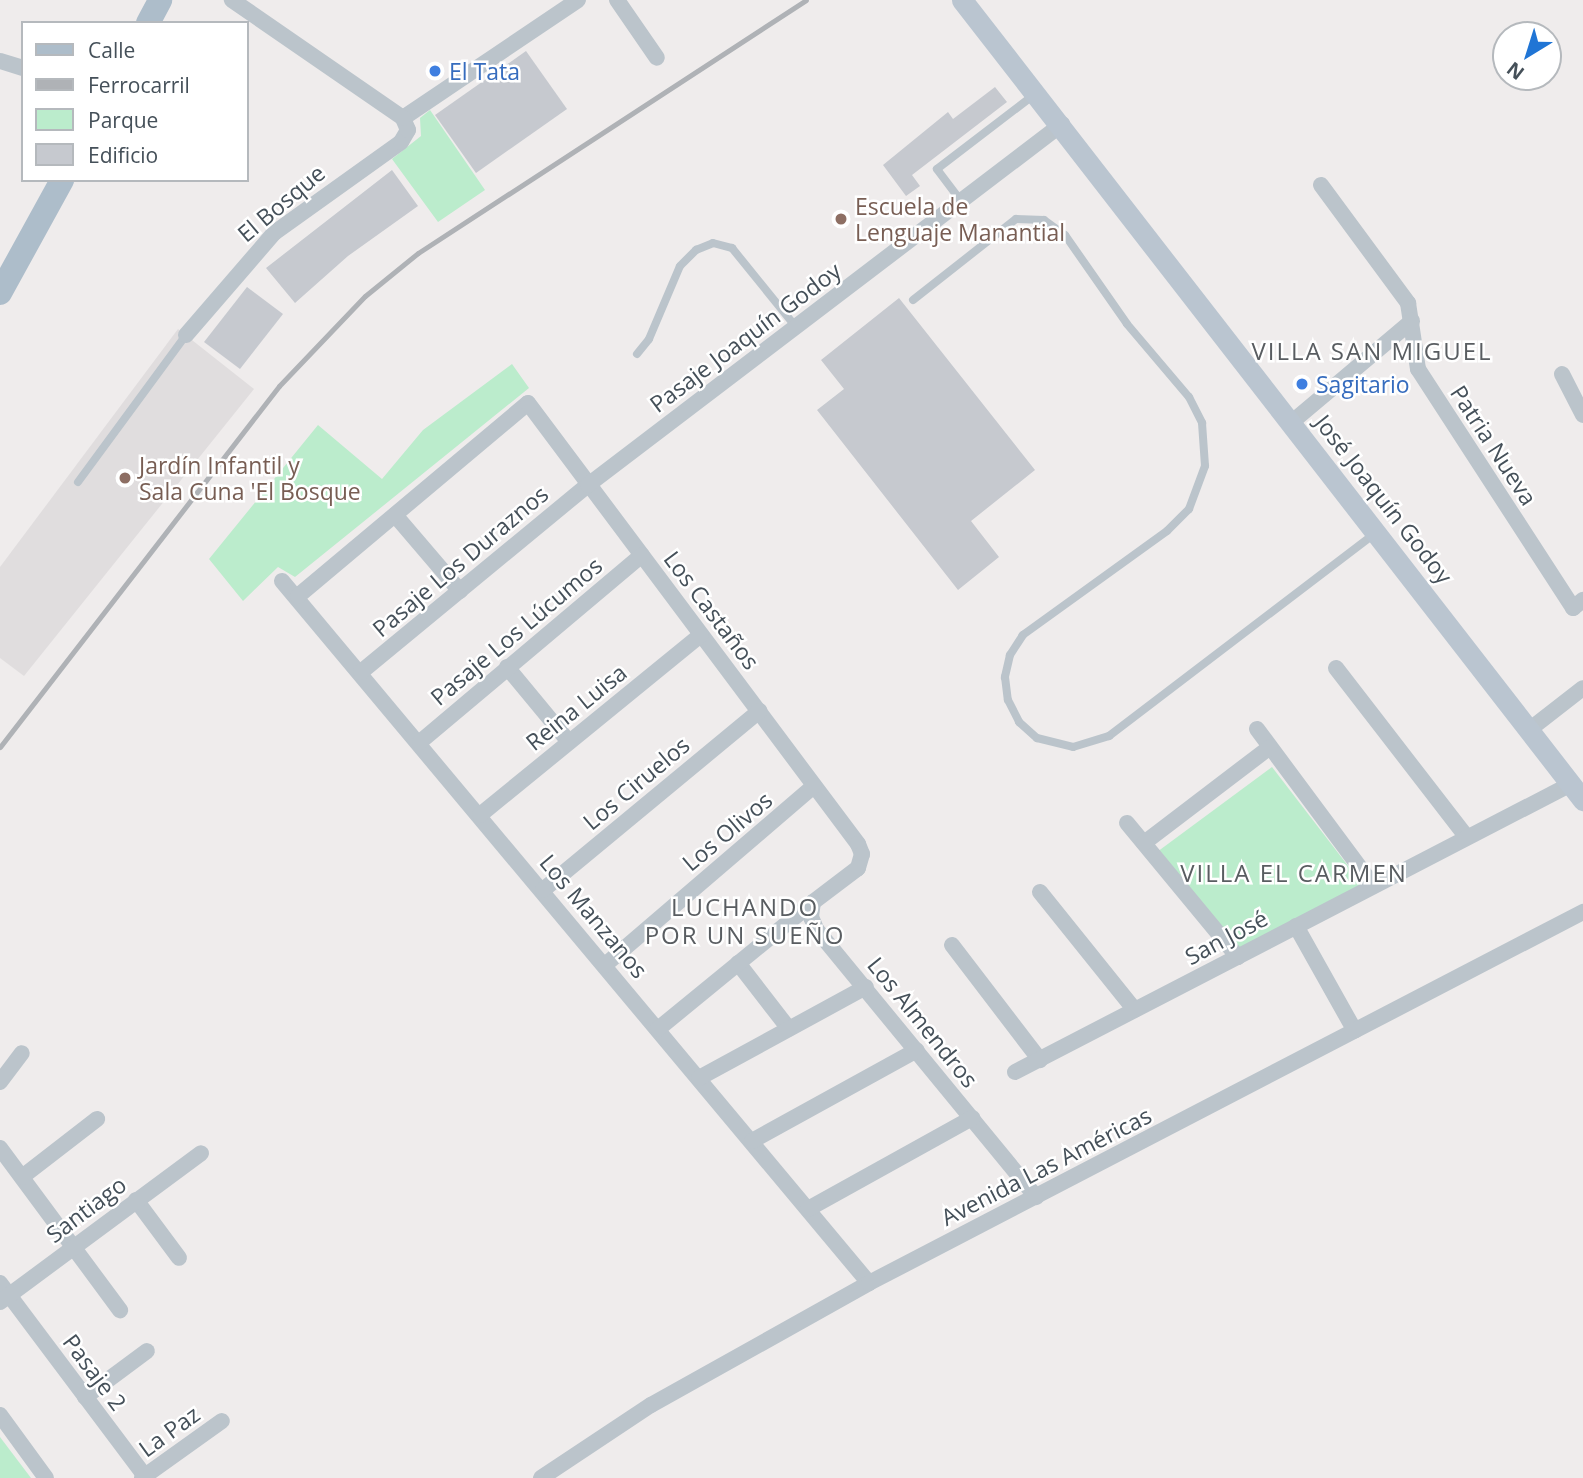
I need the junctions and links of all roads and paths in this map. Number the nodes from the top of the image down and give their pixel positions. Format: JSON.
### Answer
{"nodes":[{"id":1,"x":160,"y":0,"type":"edge"},
{"id":2,"x":232,"y":0,"type":"edge"},
{"id":3,"x":578,"y":0,"type":"edge"},
{"id":4,"x":617,"y":0,"type":"edge"},
{"id":5,"x":962,"y":0,"type":"edge"},
{"id":6,"x":149,"y":21,"type":"edge"},
{"id":7,"x":657,"y":58,"type":"dead end"},
{"id":8,"x":0,"y":61,"type":"edge"},
{"id":9,"x":21,"y":67,"type":"edge"},
{"id":10,"x":1038,"y":92,"type":"junction"},
{"id":11,"x":403,"y":118,"type":"junction"},
{"id":12,"x":1062,"y":124,"type":"junction"},
{"id":13,"x":61,"y":182,"type":"edge"},
{"id":14,"x":1321,"y":185,"type":"dead end"},
{"id":15,"x":961,"y":201,"type":"junction"},
{"id":16,"x":0,"y":293,"type":"edge"},
{"id":17,"x":913,"y":299,"type":"dead end"},
{"id":18,"x":1412,"y":321,"type":"junction"},
{"id":19,"x":796,"y":327,"type":"junction"},
{"id":20,"x":186,"y":335,"type":"joint"},
{"id":21,"x":636,"y":354,"type":"dead end"},
{"id":22,"x":1562,"y":374,"type":"dead end"},
{"id":23,"x":1583,"y":415,"type":"edge"},
{"id":24,"x":1292,"y":422,"type":"junction"},
{"id":25,"x":78,"y":482,"type":"dead end"},
{"id":26,"x":588,"y":485,"type":"junction"},
{"id":27,"x":395,"y":514,"type":"junction"},
{"id":28,"x":1376,"y":532,"type":"junction"},
{"id":29,"x":642,"y":555,"type":"junction"},
{"id":30,"x":282,"y":581,"type":"dead end"},
{"id":31,"x":460,"y":590,"type":"junction"},
{"id":32,"x":298,"y":596,"type":"junction"},
{"id":33,"x":1583,"y":600,"type":"edge"},
{"id":34,"x":701,"y":635,"type":"junction"},
{"id":35,"x":507,"y":667,"type":"junction"},
{"id":36,"x":1336,"y":668,"type":"dead end"},
{"id":37,"x":361,"y":672,"type":"junction"},
{"id":38,"x":1583,"y":688,"type":"edge"},
{"id":39,"x":759,"y":712,"type":"junction"},
{"id":40,"x":1257,"y":729,"type":"dead end"},
{"id":41,"x":1529,"y":730,"type":"junction"},
{"id":42,"x":420,"y":742,"type":"junction"},
{"id":43,"x":569,"y":742,"type":"junction"},
{"id":44,"x":1270,"y":747,"type":"junction"},
{"id":45,"x":814,"y":786,"type":"junction"},
{"id":46,"x":1577,"y":792,"type":"edge"},
{"id":47,"x":480,"y":815,"type":"junction"},
{"id":48,"x":1127,"y":822,"type":"dead end"},
{"id":49,"x":1466,"y":836,"type":"junction"},
{"id":50,"x":1144,"y":843,"type":"junction"},
{"id":51,"x":1373,"y":885,"type":"junction"},
{"id":52,"x":543,"y":890,"type":"junction"},
{"id":53,"x":1040,"y":892,"type":"dead end"},
{"id":54,"x":813,"y":902,"type":"junction"},
{"id":55,"x":1583,"y":912,"type":"edge"},
{"id":56,"x":1296,"y":926,"type":"junction"},
{"id":57,"x":952,"y":945,"type":"dead end"},
{"id":58,"x":1238,"y":957,"type":"junction"},
{"id":59,"x":738,"y":963,"type":"junction"},
{"id":60,"x":605,"y":965,"type":"junction"},
{"id":61,"x":866,"y":987,"type":"junction"},
{"id":62,"x":1135,"y":1010,"type":"junction"},
{"id":63,"x":658,"y":1029,"type":"junction"},
{"id":64,"x":789,"y":1029,"type":"junction"},
{"id":65,"x":1355,"y":1031,"type":"junction"},
{"id":66,"x":917,"y":1050,"type":"junction"},
{"id":67,"x":22,"y":1053,"type":"dead end"},
{"id":68,"x":1040,"y":1060,"type":"junction"},
{"id":69,"x":1015,"y":1072,"type":"dead end"},
{"id":70,"x":699,"y":1078,"type":"junction"},
{"id":71,"x":0,"y":1082,"type":"edge"},
{"id":72,"x":972,"y":1118,"type":"junction"},
{"id":73,"x":97,"y":1119,"type":"dead end"},
{"id":74,"x":752,"y":1141,"type":"junction"},
{"id":75,"x":0,"y":1148,"type":"edge"},
{"id":76,"x":201,"y":1153,"type":"dead end"},
{"id":77,"x":22,"y":1177,"type":"junction"},
{"id":78,"x":1036,"y":1197,"type":"junction"},
{"id":79,"x":136,"y":1200,"type":"junction"},
{"id":80,"x":808,"y":1209,"type":"junction"},
{"id":81,"x":73,"y":1247,"type":"junction"},
{"id":82,"x":179,"y":1258,"type":"dead end"},
{"id":83,"x":869,"y":1283,"type":"junction"},
{"id":84,"x":3,"y":1293,"type":"edge"},
{"id":85,"x":120,"y":1310,"type":"dead end"},
{"id":86,"x":147,"y":1351,"type":"dead end"},
{"id":87,"x":85,"y":1397,"type":"junction"},
{"id":88,"x":0,"y":1415,"type":"edge"},
{"id":89,"x":222,"y":1420,"type":"dead end"},
{"id":90,"x":144,"y":1477,"type":"edge"},
{"id":91,"x":46,"y":1478,"type":"edge"},
{"id":92,"x":541,"y":1478,"type":"edge"}],
"edges":[{"from":1,"to":6,"type":"main road"},
{"from":2,"to":11,"type":"street"},
{"from":3,"to":11,"type":"street"},
{"from":4,"to":7,"type":"street"},
{"from":5,"to":10,"type":"street","name":"José Joaquín Godoy"},
{"from":8,"to":9,"type":"street"},
{"from":10,"to":12,"type":"street","name":"José Joaquín Godoy"},
{"from":10,"to":15,"type":"lane"},
{"from":11,"to":20,"type":"street","name":"El Bosque"},
{"from":12,"to":15,"type":"street","name":"Pasaje Joaquín Godoy"},
{"from":12,"to":24,"type":"street","name":"José Joaquín Godoy"},
{"from":13,"to":16,"type":"main road"},
{"from":14,"to":18,"type":"street","name":"Patria Nueva"},
{"from":15,"to":19,"type":"street","name":"Pasaje Joaquín Godoy"},
{"from":17,"to":28,"type":"lane"},
{"from":18,"to":24,"type":"street"},
{"from":18,"to":33,"type":"street","name":"Patria Nueva"},
{"from":19,"to":21,"type":"lane"},
{"from":19,"to":26,"type":"street","name":"Pasaje Joaquín Godoy"},
{"from":20,"to":25,"type":"lane"},
{"from":22,"to":23,"type":"street"},
{"from":24,"to":28,"type":"street","name":"José Joaquín Godoy"},
{"from":26,"to":27,"type":"street","name":"Los Castaños"},
{"from":26,"to":29,"type":"street","name":"Los Castaños"},
{"from":26,"to":31,"type":"street","name":"Pasaje Los Duraznos"},
{"from":27,"to":31,"type":"street"},
{"from":27,"to":32,"type":"street"},
{"from":28,"to":41,"type":"street","name":"José Joaquín Godoy"},
{"from":29,"to":34,"type":"street","name":"Los Castaños"},
{"from":29,"to":35,"type":"street","name":"Pasaje Los Lúcumos"},
{"from":30,"to":32,"type":"street","name":"Los Manzanos"},
{"from":31,"to":37,"type":"street","name":"Pasaje Los Duraznos"},
{"from":32,"to":37,"type":"street","name":"Los Manzanos"},
{"from":34,"to":39,"type":"street","name":"Los Castaños"},
{"from":34,"to":43,"type":"street","name":"Reina Luisa"},
{"from":35,"to":42,"type":"street","name":"Pasaje Los Lúcumos"},
{"from":35,"to":43,"type":"street"},
{"from":36,"to":49,"type":"street"},
{"from":37,"to":42,"type":"street","name":"Los Manzanos"},
{"from":38,"to":41,"type":"street"},
{"from":39,"to":45,"type":"street","name":"Los Castaños"},
{"from":39,"to":52,"type":"street","name":"Los Ciruelos"},
{"from":40,"to":44,"type":"street"},
{"from":41,"to":46,"type":"street","name":"José Joaquín Godoy"},
{"from":42,"to":47,"type":"street","name":"Los Manzanos"},
{"from":43,"to":47,"type":"street","name":"Reina Luisa"},
{"from":44,"to":50,"type":"street"},
{"from":44,"to":51,"type":"street"},
{"from":45,"to":54,"type":"street","name":"Los Castaños"},
{"from":45,"to":60,"type":"street","name":"Los Olivos"},
{"from":46,"to":49,"type":"street","name":"San José"},
{"from":47,"to":52,"type":"street","name":"Los Manzanos"},
{"from":48,"to":50,"type":"street"},
{"from":49,"to":51,"type":"street","name":"San José"},
{"from":50,"to":58,"type":"street"},
{"from":51,"to":56,"type":"street","name":"San José"},
{"from":52,"to":60,"type":"street","name":"Los Manzanos"},
{"from":53,"to":62,"type":"street"},
{"from":54,"to":59,"type":"street"},
{"from":54,"to":61,"type":"street","name":"Los Almendros"},
{"from":55,"to":65,"type":"street","name":"Avenida Las Américas"},
{"from":56,"to":58,"type":"street","name":"San José"},
{"from":56,"to":65,"type":"street"},
{"from":57,"to":68,"type":"street"},
{"from":58,"to":62,"type":"street","name":"San José"},
{"from":59,"to":63,"type":"street"},
{"from":59,"to":64,"type":"street"},
{"from":60,"to":63,"type":"street","name":"Los Manzanos"},
{"from":61,"to":64,"type":"street"},
{"from":61,"to":66,"type":"street","name":"Los Almendros"},
{"from":62,"to":68,"type":"street","name":"San José"},
{"from":63,"to":70,"type":"street","name":"Los Manzanos"},
{"from":64,"to":70,"type":"street"},
{"from":65,"to":78,"type":"street","name":"Avenida Las Américas"},
{"from":66,"to":72,"type":"street","name":"Los Almendros"},
{"from":66,"to":74,"type":"street"},
{"from":67,"to":71,"type":"street"},
{"from":68,"to":69,"type":"street","name":"San José"},
{"from":70,"to":74,"type":"street","name":"Los Manzanos"},
{"from":72,"to":78,"type":"street","name":"Los Almendros"},
{"from":72,"to":80,"type":"street"},
{"from":73,"to":77,"type":"street"},
{"from":74,"to":80,"type":"street","name":"Los Manzanos"},
{"from":75,"to":77,"type":"street"},
{"from":76,"to":79,"type":"street","name":"Santiago"},
{"from":77,"to":81,"type":"street"},
{"from":78,"to":83,"type":"street","name":"Avenida Las Américas"},
{"from":79,"to":81,"type":"street","name":"Santiago"},
{"from":79,"to":82,"type":"street"},
{"from":80,"to":83,"type":"street","name":"Los Manzanos"},
{"from":81,"to":84,"type":"street","name":"Santiago"},
{"from":81,"to":85,"type":"street"},
{"from":83,"to":92,"type":"street","name":"Avenida Las Américas"},
{"from":84,"to":87,"type":"street","name":"Pasaje 2"},
{"from":86,"to":87,"type":"street"},
{"from":87,"to":90,"type":"street","name":"Pasaje 2"},
{"from":88,"to":91,"type":"street"},
{"from":89,"to":90,"type":"street","name":"La Paz"}]}
